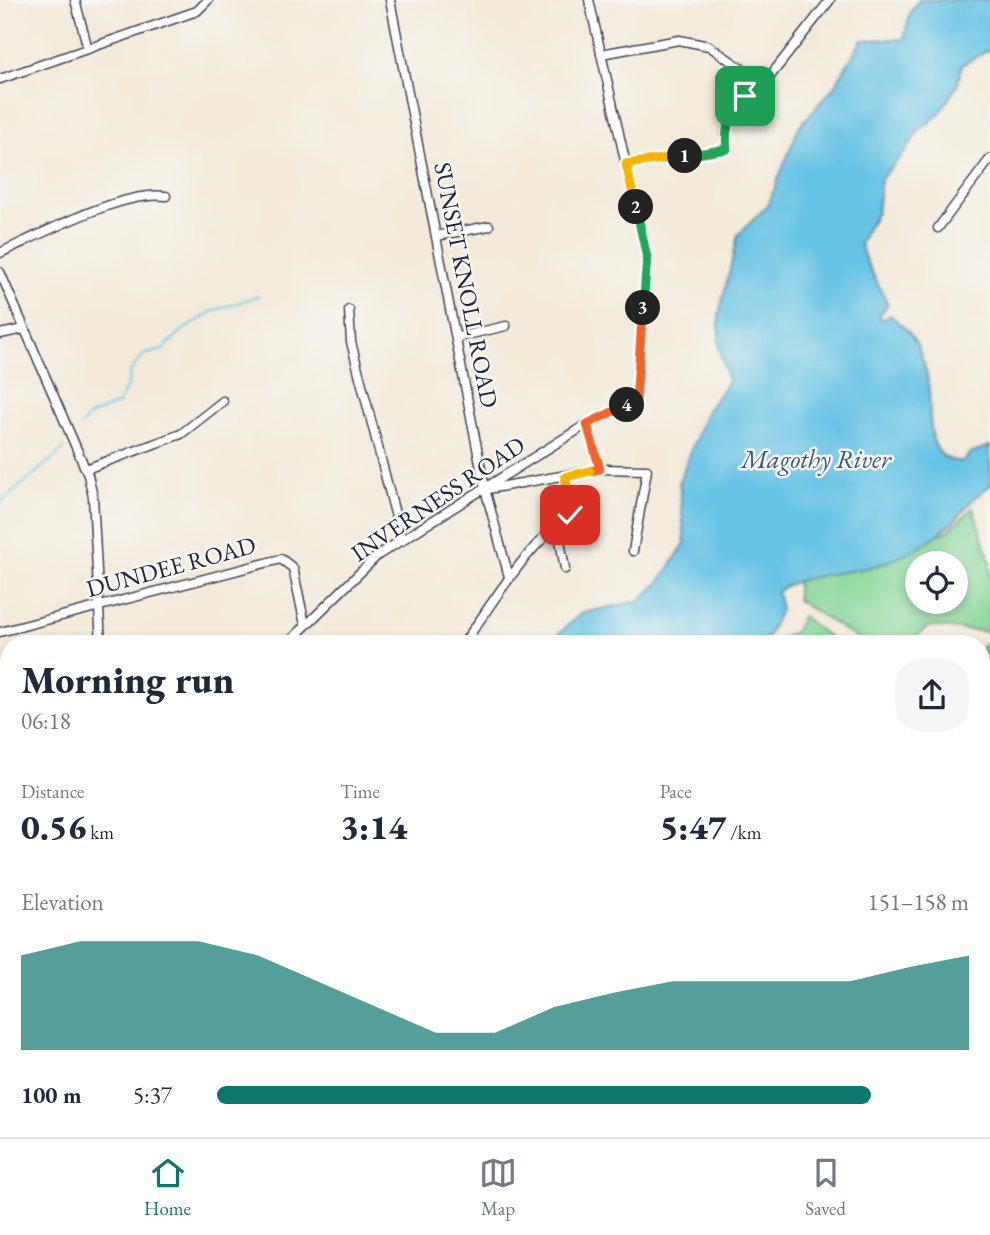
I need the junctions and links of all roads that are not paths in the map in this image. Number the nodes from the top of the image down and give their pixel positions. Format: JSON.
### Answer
{"nodes":[{"id":1,"x":75,"y":0,"type":"edge"},
{"id":2,"x":208,"y":0,"type":"edge"},
{"id":3,"x":390,"y":0,"type":"edge"},
{"id":4,"x":589,"y":0,"type":"edge"},
{"id":5,"x":830,"y":0,"type":"edge"},
{"id":6,"x":88,"y":49,"type":"junction"},
{"id":7,"x":601,"y":54,"type":"junction"},
{"id":8,"x":0,"y":79,"type":"edge"},
{"id":9,"x":764,"y":84,"type":"junction"},
{"id":10,"x":990,"y":159,"type":"edge"},
{"id":11,"x":626,"y":164,"type":"junction"},
{"id":12,"x":166,"y":196,"type":"dead end"},
{"id":13,"x":489,"y":226,"type":"dead end"},
{"id":14,"x":937,"y":228,"type":"dead end"},
{"id":15,"x":436,"y":236,"type":"junction"},
{"id":16,"x":0,"y":253,"type":"edge"},
{"id":17,"x":0,"y":272,"type":"edge"},
{"id":18,"x":349,"y":310,"type":"dead end"},
{"id":19,"x":506,"y":326,"type":"dead end"},
{"id":20,"x":24,"y":329,"type":"junction"},
{"id":21,"x":0,"y":334,"type":"edge"},
{"id":22,"x":458,"y":337,"type":"junction"},
{"id":23,"x":223,"y":401,"type":"dead end"},
{"id":24,"x":587,"y":424,"type":"junction"},
{"id":25,"x":600,"y":469,"type":"junction"},
{"id":26,"x":86,"y":470,"type":"junction"},
{"id":27,"x":565,"y":477,"type":"junction"},
{"id":28,"x":485,"y":489,"type":"junction"},
{"id":29,"x":557,"y":523,"type":"junction"},
{"id":30,"x":402,"y":541,"type":"junction"},
{"id":31,"x":633,"y":551,"type":"dead end"},
{"id":32,"x":565,"y":569,"type":"dead end"},
{"id":33,"x":509,"y":577,"type":"junction"},
{"id":34,"x":98,"y":608,"type":"junction"},
{"id":35,"x":305,"y":625,"type":"junction"},
{"id":36,"x":0,"y":632,"type":"edge"},
{"id":37,"x":100,"y":635,"type":"edge"},
{"id":38,"x":296,"y":635,"type":"edge"},
{"id":39,"x":469,"y":635,"type":"edge"}],
"edges":[{"from":1,"to":6,"type":"street"},
{"from":2,"to":6,"type":"street"},
{"from":3,"to":15,"type":"street","name":"SUNSET KNOLL ROAD"},
{"from":4,"to":7,"type":"street"},
{"from":5,"to":9,"type":"street"},
{"from":6,"to":8,"type":"street"},
{"from":7,"to":9,"type":"street"},
{"from":7,"to":11,"type":"street"},
{"from":9,"to":11,"type":"street"},
{"from":10,"to":14,"type":"street"},
{"from":11,"to":24,"type":"street","name":"INVERNESS ROAD"},
{"from":12,"to":16,"type":"street"},
{"from":13,"to":15,"type":"street"},
{"from":15,"to":22,"type":"street","name":"SUNSET KNOLL ROAD"},
{"from":17,"to":20,"type":"street"},
{"from":18,"to":30,"type":"street"},
{"from":19,"to":22,"type":"street"},
{"from":20,"to":21,"type":"street"},
{"from":20,"to":26,"type":"street"},
{"from":22,"to":28,"type":"street","name":"SUNSET KNOLL ROAD"},
{"from":23,"to":26,"type":"street"},
{"from":24,"to":25,"type":"street"},
{"from":24,"to":28,"type":"street","name":"INVERNESS ROAD"},
{"from":25,"to":27,"type":"street"},
{"from":25,"to":31,"type":"street"},
{"from":26,"to":34,"type":"street"},
{"from":27,"to":28,"type":"street"},
{"from":27,"to":29,"type":"street"},
{"from":28,"to":30,"type":"street","name":"INVERNESS ROAD"},
{"from":28,"to":33,"type":"street","name":"SUNSET KNOLL ROAD"},
{"from":29,"to":32,"type":"street"},
{"from":29,"to":33,"type":"street"},
{"from":30,"to":35,"type":"street","name":"INVERNESS ROAD"},
{"from":33,"to":39,"type":"street"},
{"from":34,"to":35,"type":"street","name":"DUNDEE ROAD"},
{"from":34,"to":36,"type":"street","name":"DUNDEE ROAD"},
{"from":34,"to":37,"type":"street"},
{"from":35,"to":38,"type":"street","name":"INVERNESS ROAD"}]}
